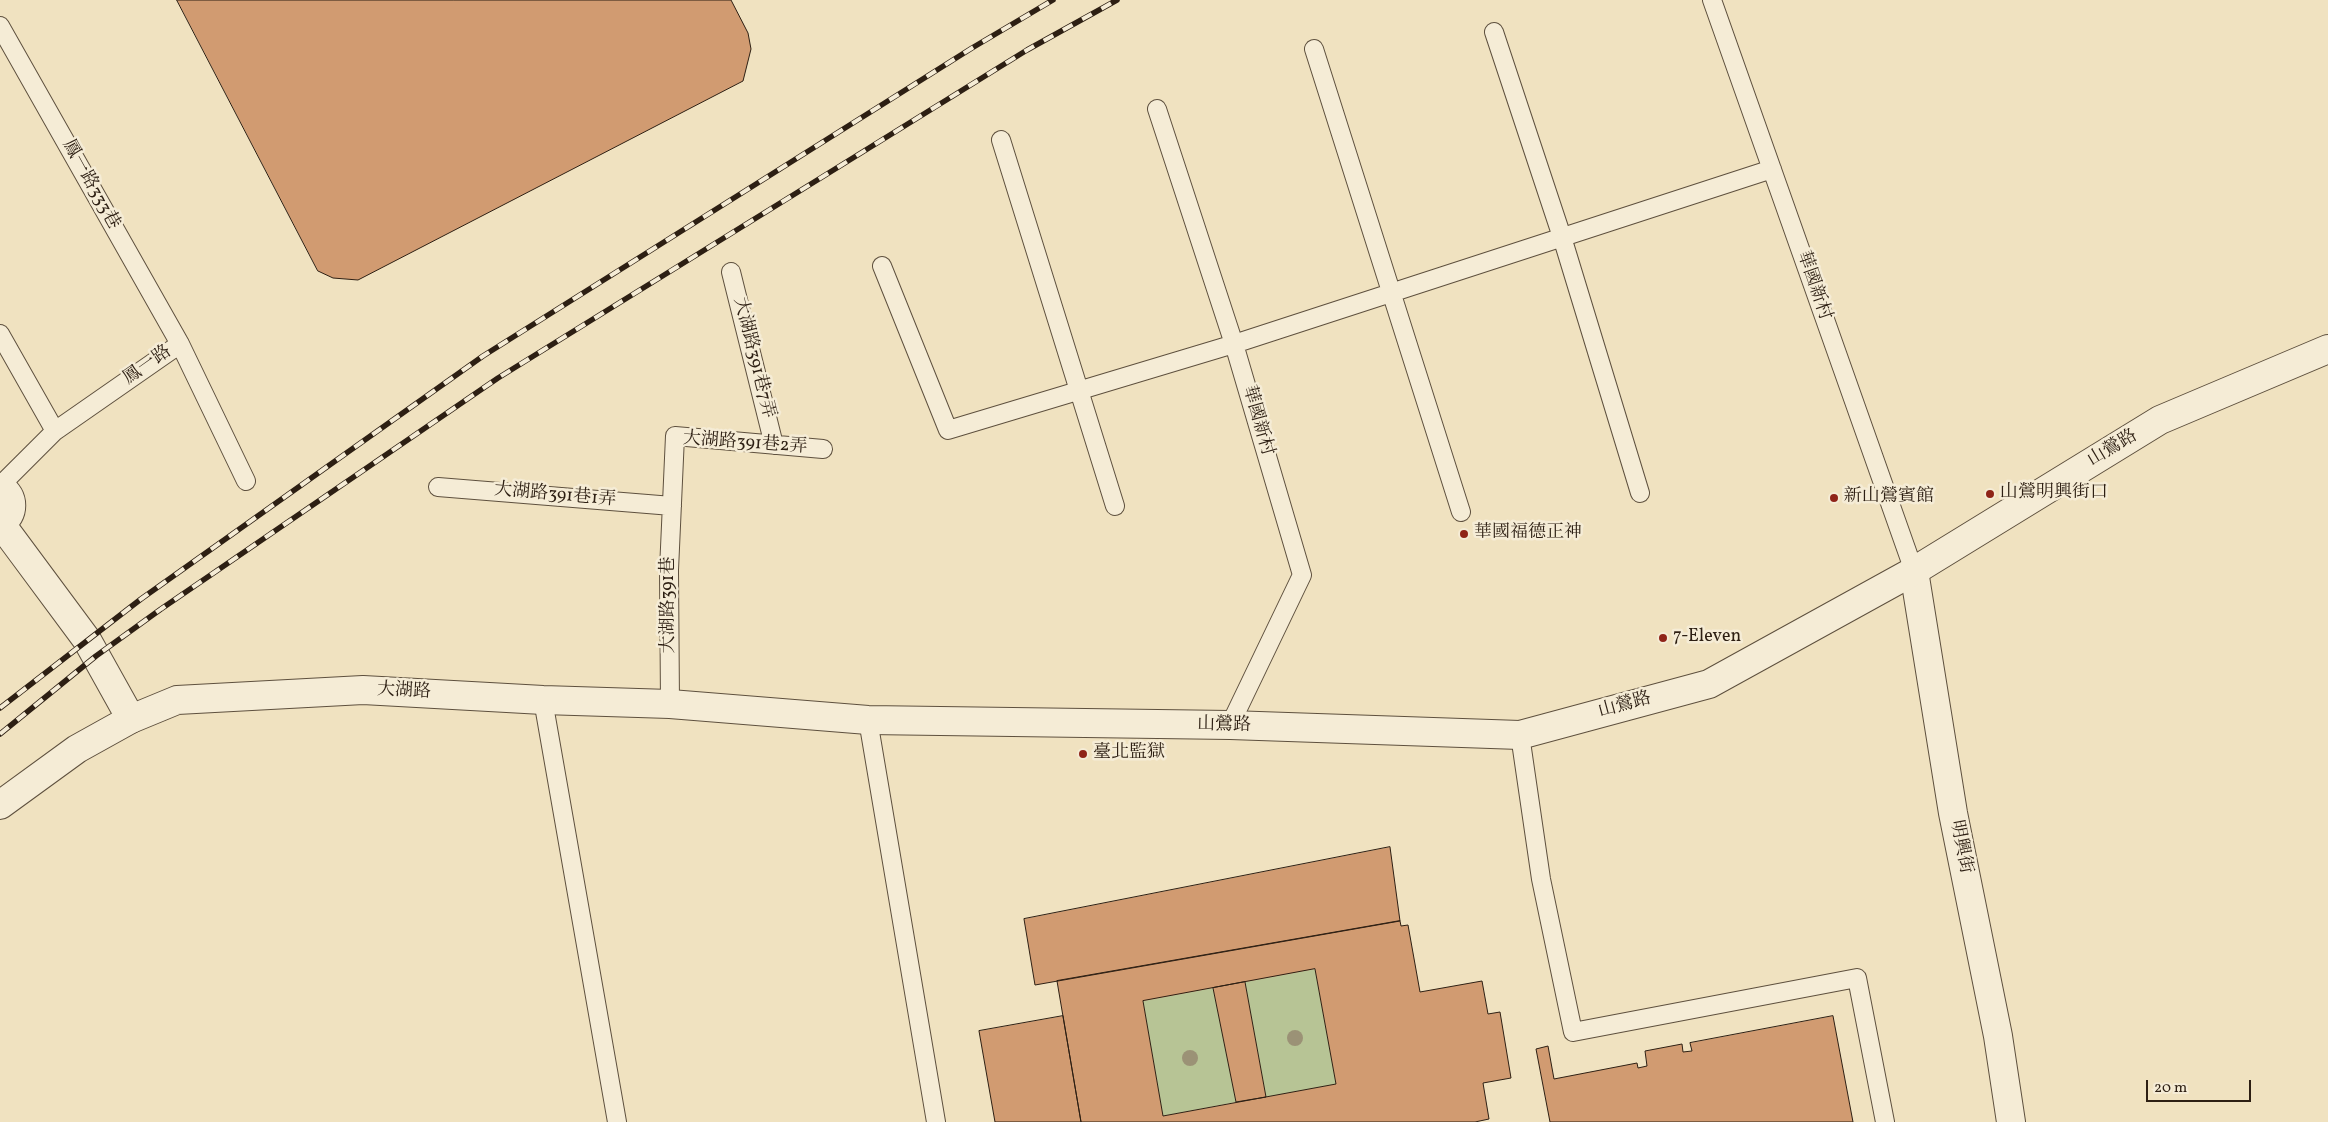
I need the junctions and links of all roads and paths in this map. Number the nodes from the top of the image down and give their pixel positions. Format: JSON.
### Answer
{"nodes":[{"id":1,"x":1712,"y":0,"type":"edge"},
{"id":2,"x":0,"y":26,"type":"edge"},
{"id":3,"x":1494,"y":32,"type":"dead end"},
{"id":4,"x":1314,"y":49,"type":"dead end"},
{"id":5,"x":1157,"y":109,"type":"dead end"},
{"id":6,"x":1001,"y":140,"type":"dead end"},
{"id":7,"x":1772,"y":169,"type":"junction"},
{"id":8,"x":1562,"y":237,"type":"junction"},
{"id":9,"x":882,"y":266,"type":"dead end"},
{"id":10,"x":732,"y":272,"type":"dead end"},
{"id":11,"x":1392,"y":293,"type":"junction"},
{"id":12,"x":0,"y":334,"type":"edge"},
{"id":13,"x":180,"y":344,"type":"junction"},
{"id":14,"x":1234,"y":344,"type":"junction"},
{"id":15,"x":2328,"y":349,"type":"edge"},
{"id":16,"x":1078,"y":390,"type":"junction"},
{"id":17,"x":55,"y":430,"type":"junction"},
{"id":18,"x":774,"y":444,"type":"junction"},
{"id":19,"x":823,"y":449,"type":"dead end"},
{"id":20,"x":246,"y":481,"type":"dead end"},
{"id":21,"x":0,"y":486,"type":"edge"},
{"id":22,"x":438,"y":487,"type":"dead end"},
{"id":23,"x":1640,"y":493,"type":"dead end"},
{"id":24,"x":672,"y":506,"type":"junction"},
{"id":25,"x":1115,"y":506,"type":"dead end"},
{"id":26,"x":1460,"y":512,"type":"dead end"},
{"id":27,"x":1,"y":524,"type":"edge"},
{"id":28,"x":1914,"y":571,"type":"junction"},
{"id":29,"x":543,"y":700,"type":"junction"},
{"id":30,"x":670,"y":704,"type":"junction"},
{"id":31,"x":131,"y":718,"type":"junction"},
{"id":32,"x":837,"y":719,"type":"joint"},
{"id":33,"x":868,"y":720,"type":"junction"},
{"id":34,"x":1230,"y":725,"type":"junction"},
{"id":35,"x":1520,"y":735,"type":"junction"},
{"id":36,"x":0,"y":806,"type":"edge"},
{"id":37,"x":617,"y":1122,"type":"edge"},
{"id":38,"x":936,"y":1122,"type":"edge"},
{"id":39,"x":1885,"y":1122,"type":"edge"},
{"id":40,"x":2011,"y":1122,"type":"edge"}],
"edges":[{"from":1,"to":7,"type":"lane","name":"華國新村"},
{"from":2,"to":13,"type":"lane","name":"鳳一路333巷"},
{"from":3,"to":8,"type":"lane"},
{"from":4,"to":11,"type":"lane"},
{"from":5,"to":14,"type":"lane","name":"華國新村"},
{"from":6,"to":16,"type":"lane"},
{"from":7,"to":8,"type":"lane"},
{"from":7,"to":28,"type":"lane","name":"華國新村"},
{"from":8,"to":11,"type":"lane"},
{"from":8,"to":23,"type":"lane"},
{"from":9,"to":16,"type":"lane"},
{"from":10,"to":18,"type":"lane","name":"大湖路391巷7弄"},
{"from":11,"to":14,"type":"lane"},
{"from":11,"to":26,"type":"lane"},
{"from":12,"to":17,"type":"lane"},
{"from":13,"to":17,"type":"lane","name":"鳳一路"},
{"from":13,"to":20,"type":"lane","name":"鳳一路"},
{"from":14,"to":16,"type":"lane"},
{"from":14,"to":34,"type":"lane","name":"華國新村"},
{"from":15,"to":28,"type":"street","name":"山鶯路"},
{"from":16,"to":25,"type":"lane"},
{"from":17,"to":21,"type":"lane","name":"鳳一路"},
{"from":18,"to":19,"type":"lane","name":"大湖路391巷2弄"},
{"from":18,"to":24,"type":"lane","name":"大湖路391巷2弄"},
{"from":21,"to":27,"type":"street","name":"鳳一路"},
{"from":22,"to":24,"type":"lane","name":"大湖路391巷1弄"},
{"from":24,"to":30,"type":"lane","name":"大湖路391巷"},
{"from":27,"to":31,"type":"street","name":"鳳一路"},
{"from":28,"to":35,"type":"street","name":"山鶯路"},
{"from":28,"to":40,"type":"street","name":"明興街"},
{"from":29,"to":30,"type":"street","name":"大湖路"},
{"from":29,"to":31,"type":"street","name":"大湖路"},
{"from":29,"to":37,"type":"lane"},
{"from":30,"to":32,"type":"street","name":"大湖路"},
{"from":31,"to":36,"type":"street","name":"大湖路"},
{"from":32,"to":33,"type":"street","name":"山鶯路"},
{"from":33,"to":34,"type":"street","name":"山鶯路"},
{"from":33,"to":38,"type":"lane"},
{"from":34,"to":35,"type":"street","name":"山鶯路"},
{"from":35,"to":39,"type":"lane"}]}
